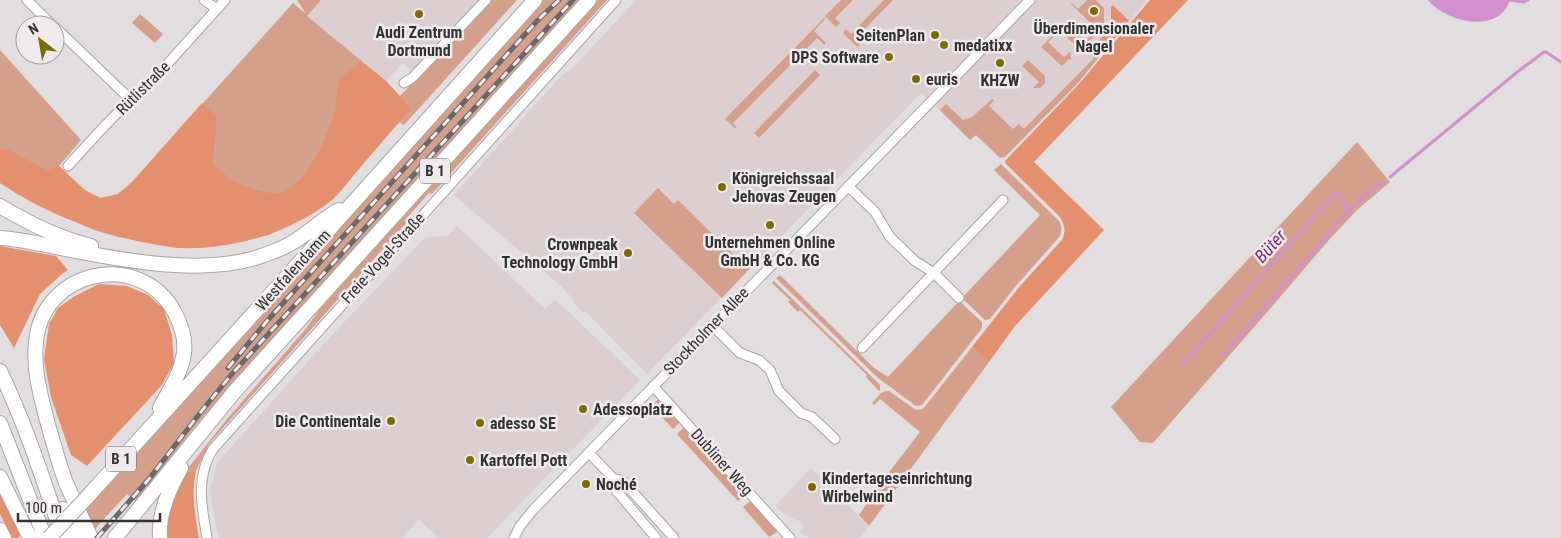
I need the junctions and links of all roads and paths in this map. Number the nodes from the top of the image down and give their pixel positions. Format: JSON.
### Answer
{"nodes":[{"id":1,"x":26,"y":0,"type":"edge"},
{"id":2,"x":204,"y":0,"type":"edge"},
{"id":3,"x":225,"y":0,"type":"edge"},
{"id":4,"x":486,"y":0,"type":"edge"},
{"id":5,"x":535,"y":0,"type":"edge"},
{"id":6,"x":589,"y":0,"type":"edge"},
{"id":7,"x":616,"y":0,"type":"edge"},
{"id":8,"x":1030,"y":0,"type":"edge"},
{"id":9,"x":216,"y":9,"type":"junction"},
{"id":10,"x":42,"y":15,"type":"edge"},
{"id":11,"x":65,"y":37,"type":"edge"},
{"id":12,"x":404,"y":83,"type":"dead end"},
{"id":13,"x":131,"y":100,"type":"junction"},
{"id":14,"x":68,"y":166,"type":"dead end"},
{"id":15,"x":848,"y":186,"type":"junction"},
{"id":16,"x":1003,"y":200,"type":"dead end"},
{"id":17,"x":354,"y":201,"type":"junction"},
{"id":18,"x":0,"y":206,"type":"edge"},
{"id":19,"x":0,"y":238,"type":"edge"},
{"id":20,"x":138,"y":260,"type":"junction"},
{"id":21,"x":934,"y":274,"type":"junction"},
{"id":22,"x":959,"y":298,"type":"dead end"},
{"id":23,"x":712,"y":325,"type":"junction"},
{"id":24,"x":862,"y":348,"type":"dead end"},
{"id":25,"x":0,"y":371,"type":"edge"},
{"id":26,"x":653,"y":386,"type":"junction"},
{"id":27,"x":0,"y":423,"type":"edge"},
{"id":28,"x":152,"y":425,"type":"junction"},
{"id":29,"x":835,"y":439,"type":"dead end"},
{"id":30,"x":193,"y":441,"type":"junction"},
{"id":31,"x":589,"y":453,"type":"junction"},
{"id":32,"x":37,"y":461,"type":"junction"},
{"id":33,"x":0,"y":477,"type":"edge"},
{"id":34,"x":612,"y":478,"type":"junction"},
{"id":35,"x":0,"y":530,"type":"edge"},
{"id":36,"x":4,"y":538,"type":"edge"},
{"id":37,"x":30,"y":538,"type":"edge"},
{"id":38,"x":45,"y":538,"type":"edge"},
{"id":39,"x":50,"y":538,"type":"edge"},
{"id":40,"x":63,"y":538,"type":"edge"},
{"id":41,"x":77,"y":538,"type":"edge"},
{"id":42,"x":91,"y":538,"type":"edge"},
{"id":43,"x":115,"y":538,"type":"edge"},
{"id":44,"x":160,"y":538,"type":"edge"},
{"id":45,"x":207,"y":538,"type":"edge"},
{"id":46,"x":514,"y":538,"type":"edge"},
{"id":47,"x":656,"y":538,"type":"edge"},
{"id":48,"x":674,"y":538,"type":"edge"},
{"id":49,"x":790,"y":538,"type":"edge"}],
"edges":[{"from":1,"to":10,"type":"street"},
{"from":2,"to":9,"type":"street"},
{"from":3,"to":9,"type":"street","name":"Rütlistraße"},
{"from":4,"to":12,"type":"street"},
{"from":5,"to":17,"type":"highway","name":"Westfalendamm","number":"B 1"},
{"from":6,"to":30,"type":"highway","number":"B 1"},
{"from":7,"to":45,"type":"street","name":"Freie-Vogel-Straße"},
{"from":8,"to":15,"type":"street","name":"Stockholmer Allee"},
{"from":9,"to":13,"type":"street","name":"Rütlistraße"},
{"from":11,"to":13,"type":"street"},
{"from":13,"to":14,"type":"street","name":"Rütlistraße"},
{"from":15,"to":21,"type":"street"},
{"from":15,"to":23,"type":"street","name":"Stockholmer Allee"},
{"from":16,"to":21,"type":"street"},
{"from":17,"to":20,"type":"highway"},
{"from":17,"to":28,"type":"highway","name":"Westfalendamm","number":"B 1"},
{"from":18,"to":20,"type":"highway"},
{"from":19,"to":20,"type":"highway"},
{"from":21,"to":22,"type":"street"},
{"from":21,"to":24,"type":"street"},
{"from":23,"to":26,"type":"street","name":"Stockholmer Allee"},
{"from":23,"to":29,"type":"street"},
{"from":25,"to":32,"type":"highway"},
{"from":26,"to":31,"type":"street","name":"Stockholmer Allee"},
{"from":26,"to":49,"type":"street","name":"Dubliner Weg"},
{"from":27,"to":38,"type":"highway"},
{"from":28,"to":39,"type":"highway","name":"Westfalendamm","number":"B 1","bridge":true},
{"from":28,"to":42,"type":"highway"},
{"from":30,"to":43,"type":"highway","number":"B 1"},
{"from":30,"to":44,"type":"highway"},
{"from":31,"to":34,"type":"street"},
{"from":31,"to":46,"type":"street","name":"Stockholmer Allee"},
{"from":32,"to":40,"type":"highway"},
{"from":32,"to":41,"type":"highway"},
{"from":33,"to":37,"type":"highway"},
{"from":34,"to":47,"type":"street"},
{"from":34,"to":48,"type":"street"},
{"from":35,"to":36,"type":"highway"}]}
